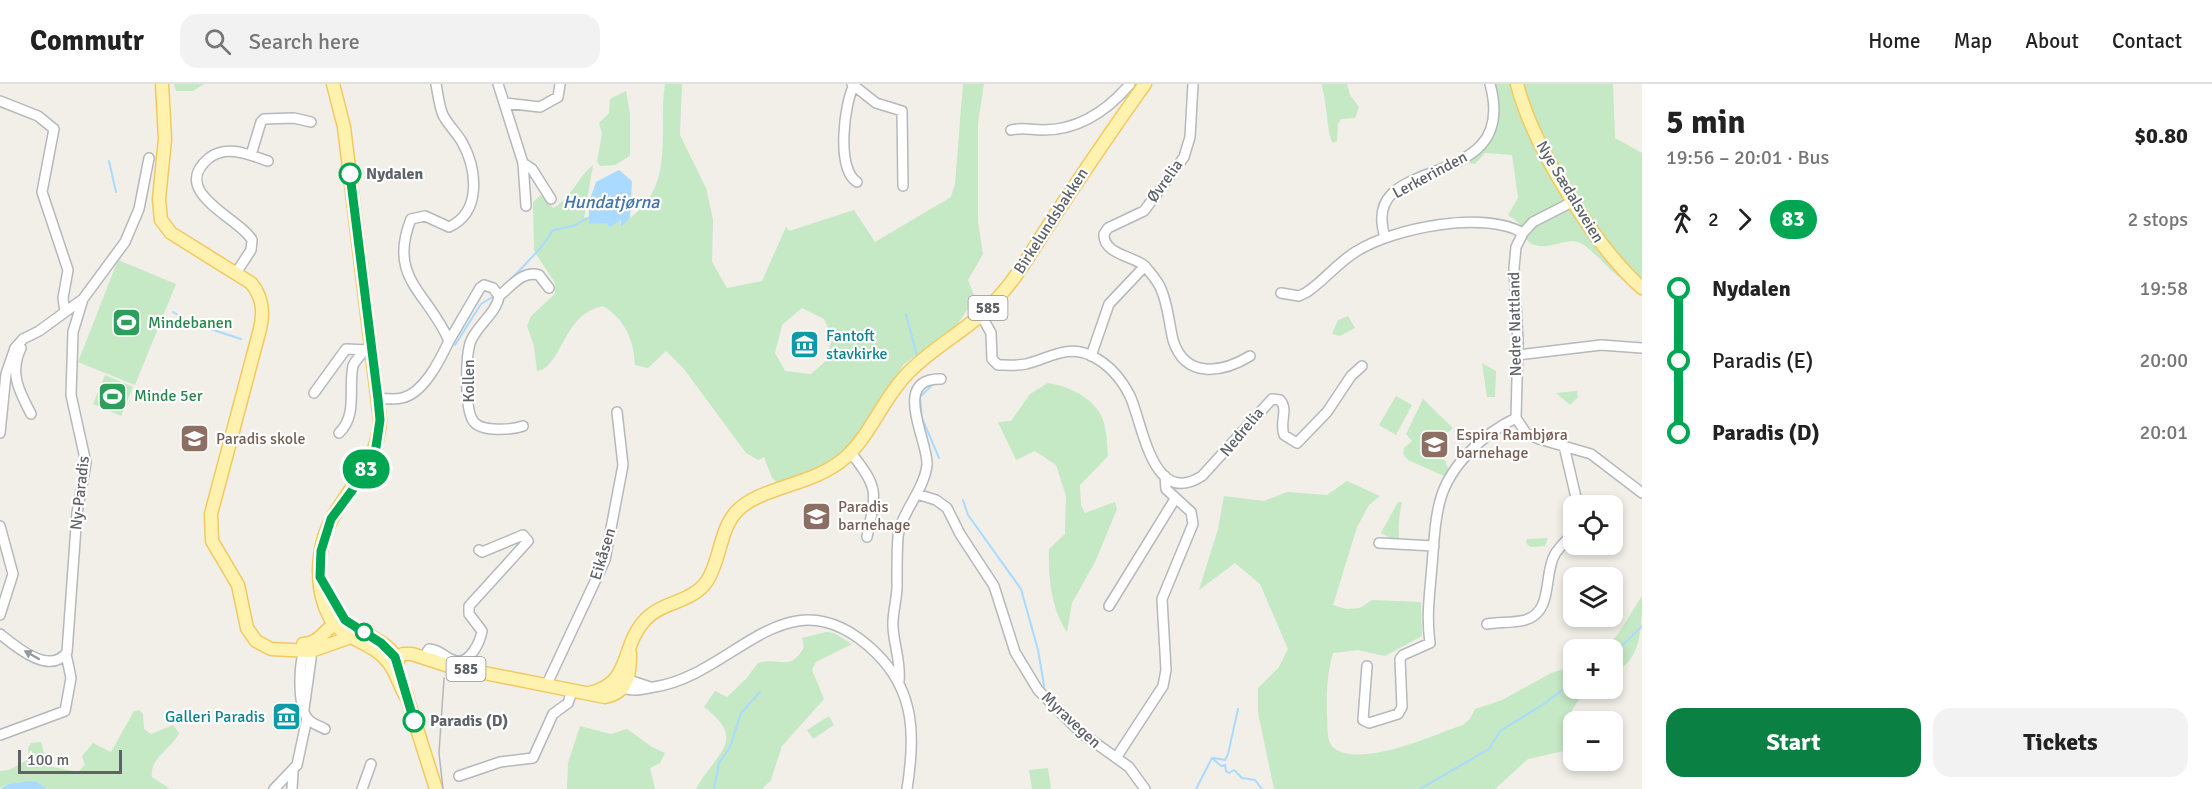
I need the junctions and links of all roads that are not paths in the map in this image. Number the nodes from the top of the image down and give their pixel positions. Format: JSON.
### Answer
{"nodes":[{"id":1,"x":162,"y":84,"type":"edge"},
{"id":2,"x":333,"y":84,"type":"edge"},
{"id":3,"x":436,"y":84,"type":"edge"},
{"id":4,"x":498,"y":84,"type":"edge"},
{"id":5,"x":560,"y":84,"type":"edge"},
{"id":6,"x":853,"y":84,"type":"edge"},
{"id":7,"x":1130,"y":84,"type":"edge"},
{"id":8,"x":1145,"y":84,"type":"edge"},
{"id":9,"x":1193,"y":84,"type":"edge"},
{"id":10,"x":1490,"y":84,"type":"edge"},
{"id":11,"x":1517,"y":84,"type":"edge"},
{"id":12,"x":0,"y":102,"type":"edge"},
{"id":13,"x":505,"y":103,"type":"junction"},
{"id":14,"x":311,"y":122,"type":"dead end"},
{"id":15,"x":1011,"y":130,"type":"dead end"},
{"id":16,"x":251,"y":155,"type":"junction"},
{"id":17,"x":149,"y":159,"type":"dead end"},
{"id":18,"x":268,"y":161,"type":"dead end"},
{"id":19,"x":523,"y":162,"type":"junction"},
{"id":20,"x":856,"y":182,"type":"dead end"},
{"id":21,"x":903,"y":186,"type":"dead end"},
{"id":22,"x":551,"y":199,"type":"dead end"},
{"id":23,"x":1574,"y":201,"type":"junction"},
{"id":24,"x":526,"y":206,"type":"dead end"},
{"id":25,"x":1523,"y":233,"type":"junction"},
{"id":26,"x":1385,"y":237,"type":"junction"},
{"id":27,"x":1145,"y":266,"type":"junction"},
{"id":28,"x":236,"y":273,"type":"junction"},
{"id":29,"x":549,"y":288,"type":"dead end"},
{"id":30,"x":1642,"y":288,"type":"edge"},
{"id":31,"x":1281,"y":293,"type":"dead end"},
{"id":32,"x":499,"y":296,"type":"junction"},
{"id":33,"x":83,"y":300,"type":"junction"},
{"id":34,"x":65,"y":312,"type":"junction"},
{"id":35,"x":981,"y":315,"type":"junction"},
{"id":36,"x":29,"y":336,"type":"junction"},
{"id":37,"x":449,"y":341,"type":"junction"},
{"id":38,"x":1642,"y":348,"type":"edge"},
{"id":39,"x":368,"y":350,"type":"junction"},
{"id":40,"x":1518,"y":355,"type":"junction"},
{"id":41,"x":1091,"y":356,"type":"junction"},
{"id":42,"x":1250,"y":356,"type":"dead end"},
{"id":43,"x":1362,"y":366,"type":"dead end"},
{"id":44,"x":941,"y":379,"type":"dead end"},
{"id":45,"x":314,"y":393,"type":"dead end"},
{"id":46,"x":378,"y":399,"type":"junction"},
{"id":47,"x":617,"y":412,"type":"dead end"},
{"id":48,"x":31,"y":414,"type":"dead end"},
{"id":49,"x":1516,"y":418,"type":"junction"},
{"id":50,"x":523,"y":426,"type":"dead end"},
{"id":51,"x":0,"y":433,"type":"edge"},
{"id":52,"x":339,"y":433,"type":"dead end"},
{"id":53,"x":1564,"y":446,"type":"junction"},
{"id":54,"x":850,"y":453,"type":"junction"},
{"id":55,"x":1165,"y":476,"type":"junction"},
{"id":56,"x":1642,"y":493,"type":"edge"},
{"id":57,"x":917,"y":494,"type":"junction"},
{"id":58,"x":1575,"y":495,"type":"edge"},
{"id":59,"x":1175,"y":499,"type":"junction"},
{"id":60,"x":0,"y":526,"type":"edge"},
{"id":61,"x":867,"y":537,"type":"dead end"},
{"id":62,"x":1379,"y":543,"type":"dead end"},
{"id":63,"x":1563,"y":545,"type":"edge"},
{"id":64,"x":1434,"y":546,"type":"junction"},
{"id":65,"x":479,"y":550,"type":"dead end"},
{"id":66,"x":1109,"y":606,"type":"dead end"},
{"id":67,"x":0,"y":615,"type":"edge"},
{"id":68,"x":338,"y":624,"type":"junction"},
{"id":69,"x":1487,"y":624,"type":"dead end"},
{"id":70,"x":0,"y":634,"type":"edge"},
{"id":71,"x":351,"y":637,"type":"junction"},
{"id":72,"x":309,"y":649,"type":"junction"},
{"id":73,"x":66,"y":654,"type":"junction"},
{"id":74,"x":424,"y":657,"type":"junction"},
{"id":75,"x":392,"y":659,"type":"junction"},
{"id":76,"x":1367,"y":666,"type":"dead end"},
{"id":77,"x":623,"y":681,"type":"junction"},
{"id":78,"x":899,"y":681,"type":"junction"},
{"id":79,"x":546,"y":686,"type":"junction"},
{"id":80,"x":572,"y":691,"type":"junction"},
{"id":81,"x":308,"y":717,"type":"junction"},
{"id":82,"x":325,"y":729,"type":"dead end"},
{"id":83,"x":0,"y":735,"type":"edge"},
{"id":84,"x":1116,"y":758,"type":"junction"},
{"id":85,"x":372,"y":764,"type":"dead end"},
{"id":86,"x":293,"y":772,"type":"junction"},
{"id":87,"x":459,"y":776,"type":"dead end"},
{"id":88,"x":274,"y":789,"type":"edge"},
{"id":89,"x":292,"y":789,"type":"edge"},
{"id":90,"x":362,"y":789,"type":"edge"},
{"id":91,"x":436,"y":789,"type":"edge"},
{"id":92,"x":907,"y":789,"type":"edge"},
{"id":93,"x":1145,"y":789,"type":"edge"}],
"edges":[{"from":1,"to":28,"type":"main road"},
{"from":2,"to":39,"type":"main road"},
{"from":3,"to":37,"type":"street"},
{"from":4,"to":13,"type":"street"},
{"from":5,"to":13,"type":"street"},
{"from":6,"to":20,"type":"street"},
{"from":6,"to":21,"type":"street"},
{"from":7,"to":15,"type":"street"},
{"from":8,"to":35,"type":"main road","name":"Birkelundsbakken","number":"585"},
{"from":9,"to":27,"type":"street","name":"Øvrelia"},
{"from":10,"to":26,"type":"street","name":"Lerkerinden"},
{"from":11,"to":23,"type":"main road","name":"Nye Sædalsveien"},
{"from":12,"to":34,"type":"street"},
{"from":13,"to":19,"type":"street"},
{"from":14,"to":16,"type":"street"},
{"from":16,"to":18,"type":"street"},
{"from":16,"to":28,"type":"street"},
{"from":17,"to":33,"type":"street","name":"Ny-Paradis"},
{"from":19,"to":22,"type":"street"},
{"from":19,"to":24,"type":"street"},
{"from":23,"to":25,"type":"street"},
{"from":23,"to":30,"type":"main road","name":"Nye Sædalsveien"},
{"from":25,"to":26,"type":"street"},
{"from":25,"to":40,"type":"street","name":"Nedre Nattland"},
{"from":26,"to":31,"type":"street"},
{"from":27,"to":41,"type":"street"},
{"from":27,"to":42,"type":"street"},
{"from":28,"to":72,"type":"main road"},
{"from":29,"to":32,"type":"street","name":"Kollen"},
{"from":32,"to":37,"type":"street","name":"Kollen"},
{"from":32,"to":50,"type":"street","name":"Kollen"},
{"from":33,"to":34,"type":"street","name":"Ny-Paradis"},
{"from":33,"to":73,"type":"street","name":"Ny-Paradis"},
{"from":34,"to":36,"type":"street","name":"Ny-Paradis"},
{"from":35,"to":41,"type":"street"},
{"from":35,"to":54,"type":"main road","name":"Birkelundsbakken","number":"585"},
{"from":36,"to":48,"type":"street"},
{"from":36,"to":51,"type":"street","name":"Ny-Paradis"},
{"from":37,"to":46,"type":"street"},
{"from":38,"to":40,"type":"street"},
{"from":39,"to":45,"type":"street"},
{"from":39,"to":46,"type":"main road"},
{"from":39,"to":52,"type":"street"},
{"from":40,"to":49,"type":"street","name":"Nedre Nattland"},
{"from":41,"to":55,"type":"street"},
{"from":43,"to":55,"type":"street","name":"Nedrelia"},
{"from":44,"to":57,"type":"street"},
{"from":46,"to":68,"type":"main road"},
{"from":47,"to":79,"type":"street","name":"Eikåsen"},
{"from":49,"to":53,"type":"street"},
{"from":49,"to":64,"type":"street"},
{"from":53,"to":56,"type":"street"},
{"from":53,"to":58,"type":"street"},
{"from":54,"to":61,"type":"street"},
{"from":54,"to":77,"type":"main road","name":"Birkelundsbakken","number":"585"},
{"from":55,"to":59,"type":"street"},
{"from":57,"to":78,"type":"street"},
{"from":57,"to":84,"type":"street","name":"Myravegen"},
{"from":59,"to":66,"type":"street"},
{"from":59,"to":84,"type":"street"},
{"from":60,"to":67,"type":"street"},
{"from":62,"to":64,"type":"street"},
{"from":63,"to":69,"type":"street"},
{"from":64,"to":76,"type":"street"},
{"from":65,"to":74,"type":"street"},
{"from":68,"to":71,"type":"main road"},
{"from":68,"to":72,"type":"main road"},
{"from":68,"to":75,"type":"main road"},
{"from":73,"to":70,"type":"street","one_way":true},
{"from":71,"to":72,"type":"main road"},
{"from":71,"to":75,"type":"main road"},
{"from":72,"to":81,"type":"street"},
{"from":73,"to":83,"type":"street","name":"Ny-Paradis"},
{"from":74,"to":75,"type":"main road","number":"585"},
{"from":74,"to":79,"type":"main road","number":"585"},
{"from":75,"to":91,"type":"main road"},
{"from":77,"to":78,"type":"street"},
{"from":77,"to":80,"type":"main road","number":"585"},
{"from":78,"to":92,"type":"street"},
{"from":79,"to":80,"type":"main road","number":"585"},
{"from":80,"to":87,"type":"street"},
{"from":81,"to":82,"type":"street"},
{"from":81,"to":86,"type":"street"},
{"from":84,"to":93,"type":"street","name":"Myravegen"},
{"from":85,"to":90,"type":"street"},
{"from":86,"to":88,"type":"street"},
{"from":86,"to":89,"type":"street"}]}
